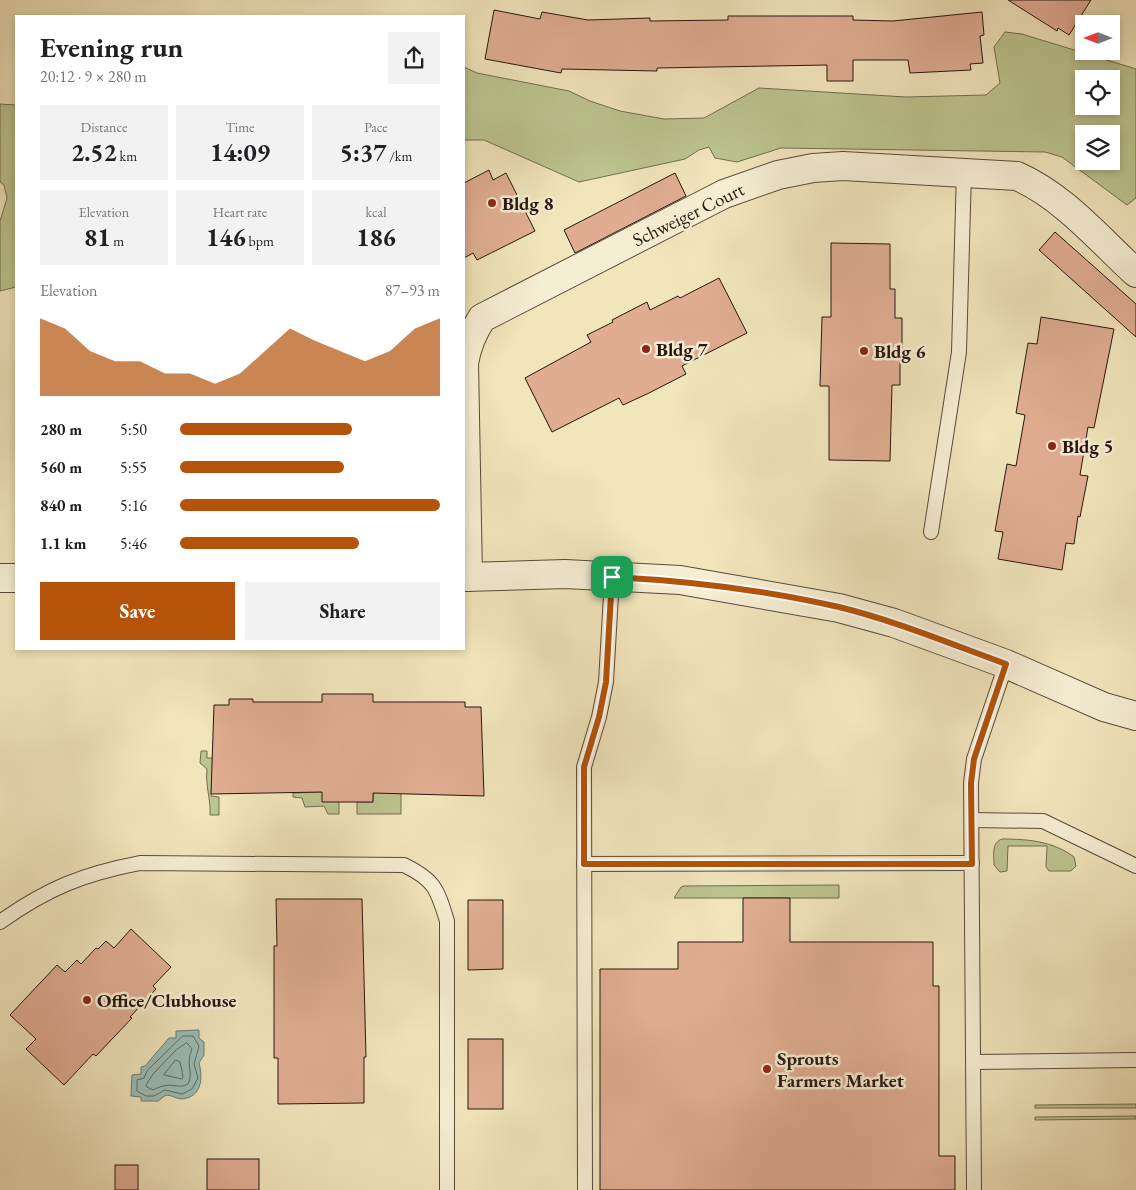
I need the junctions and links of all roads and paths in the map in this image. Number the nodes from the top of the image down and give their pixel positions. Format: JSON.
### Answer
{"nodes":[{"id":1,"x":964,"y":171,"type":"junction"},
{"id":2,"x":1136,"y":273,"type":"edge"},
{"id":3,"x":465,"y":357,"type":"edge"},
{"id":4,"x":465,"y":470,"type":"edge"},
{"id":5,"x":931,"y":532,"type":"dead end"},
{"id":6,"x":466,"y":577,"type":"edge"},
{"id":7,"x":612,"y":577,"type":"junction"},
{"id":8,"x":0,"y":578,"type":"edge"},
{"id":9,"x":15,"y":578,"type":"edge"},
{"id":10,"x":1006,"y":664,"type":"junction"},
{"id":11,"x":1104,"y":707,"type":"junction"},
{"id":12,"x":1136,"y":716,"type":"edge"},
{"id":13,"x":1136,"y":730,"type":"edge"},
{"id":14,"x":972,"y":820,"type":"junction"},
{"id":15,"x":584,"y":864,"type":"junction"},
{"id":16,"x":972,"y":864,"type":"junction"},
{"id":17,"x":1136,"y":866,"type":"edge"},
{"id":18,"x":0,"y":922,"type":"edge"},
{"id":19,"x":1136,"y":1060,"type":"edge"},
{"id":20,"x":974,"y":1062,"type":"junction"},
{"id":21,"x":447,"y":1190,"type":"edge"},
{"id":22,"x":585,"y":1190,"type":"edge"},
{"id":23,"x":974,"y":1190,"type":"edge"}],
"edges":[{"from":1,"to":2,"type":"street","name":"Schweiger Court"},
{"from":1,"to":3,"type":"street","name":"Schweiger Court"},
{"from":1,"to":5,"type":"lane"},
{"from":4,"to":6,"type":"street","name":"Schweiger Court"},
{"from":6,"to":7,"type":"street"},
{"from":7,"to":10,"type":"street"},
{"from":7,"to":15,"type":"lane"},
{"from":8,"to":9,"type":"street"},
{"from":10,"to":11,"type":"street"},
{"from":10,"to":14,"type":"lane"},
{"from":11,"to":12,"type":"street"},
{"from":11,"to":13,"type":"street"},
{"from":14,"to":16,"type":"lane"},
{"from":14,"to":17,"type":"lane"},
{"from":15,"to":16,"type":"lane"},
{"from":15,"to":22,"type":"lane"},
{"from":16,"to":20,"type":"lane"},
{"from":18,"to":21,"type":"lane"},
{"from":19,"to":20,"type":"lane"},
{"from":20,"to":23,"type":"lane"}]}
